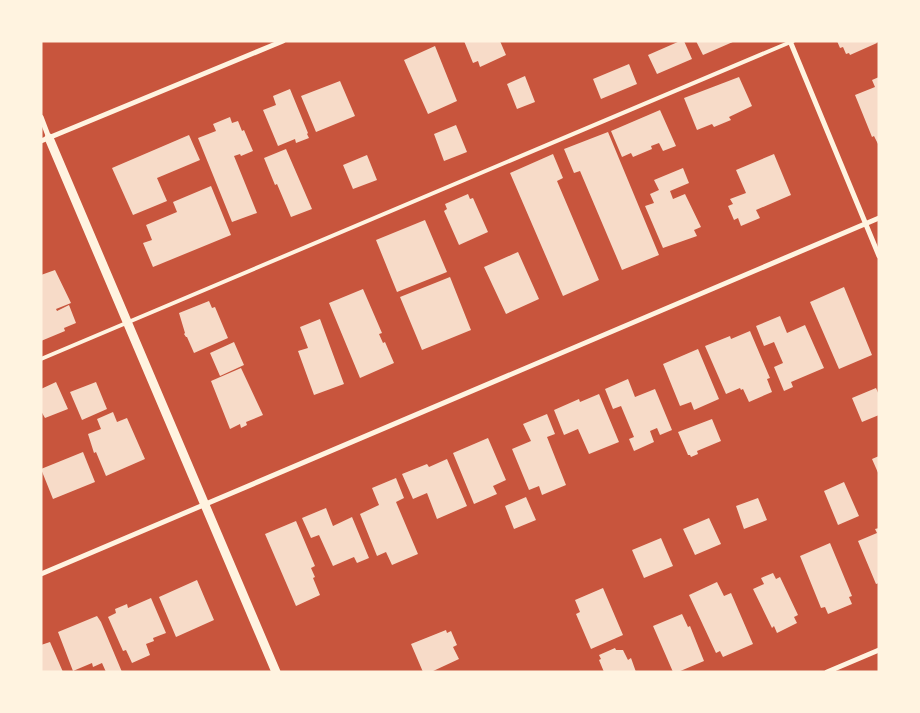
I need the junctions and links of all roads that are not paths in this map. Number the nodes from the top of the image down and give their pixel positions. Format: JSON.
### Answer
{"nodes":[{"id":1,"x":283,"y":41,"type":"edge"},
{"id":2,"x":791,"y":42,"type":"edge"},
{"id":3,"x":41,"y":116,"type":"edge"},
{"id":4,"x":45,"y":139,"type":"edge"},
{"id":5,"x":879,"y":218,"type":"edge"},
{"id":6,"x":865,"y":224,"type":"junction"},
{"id":7,"x":879,"y":256,"type":"edge"},
{"id":8,"x":128,"y":323,"type":"junction"},
{"id":9,"x":41,"y":360,"type":"edge"},
{"id":10,"x":205,"y":504,"type":"junction"},
{"id":11,"x":41,"y":574,"type":"edge"},
{"id":12,"x":879,"y":650,"type":"edge"},
{"id":13,"x":276,"y":672,"type":"edge"},
{"id":14,"x":827,"y":672,"type":"edge"}],
"edges":[{"from":1,"to":4,"type":"street"},
{"from":2,"to":6,"type":"street"},
{"from":2,"to":8,"type":"lane"},
{"from":3,"to":4,"type":"street"},
{"from":4,"to":8,"type":"street"},
{"from":5,"to":6,"type":"street"},
{"from":6,"to":7,"type":"street"},
{"from":6,"to":10,"type":"street"},
{"from":8,"to":9,"type":"lane"},
{"from":8,"to":10,"type":"street"},
{"from":10,"to":11,"type":"street"},
{"from":10,"to":13,"type":"street"},
{"from":12,"to":14,"type":"street"}]}
